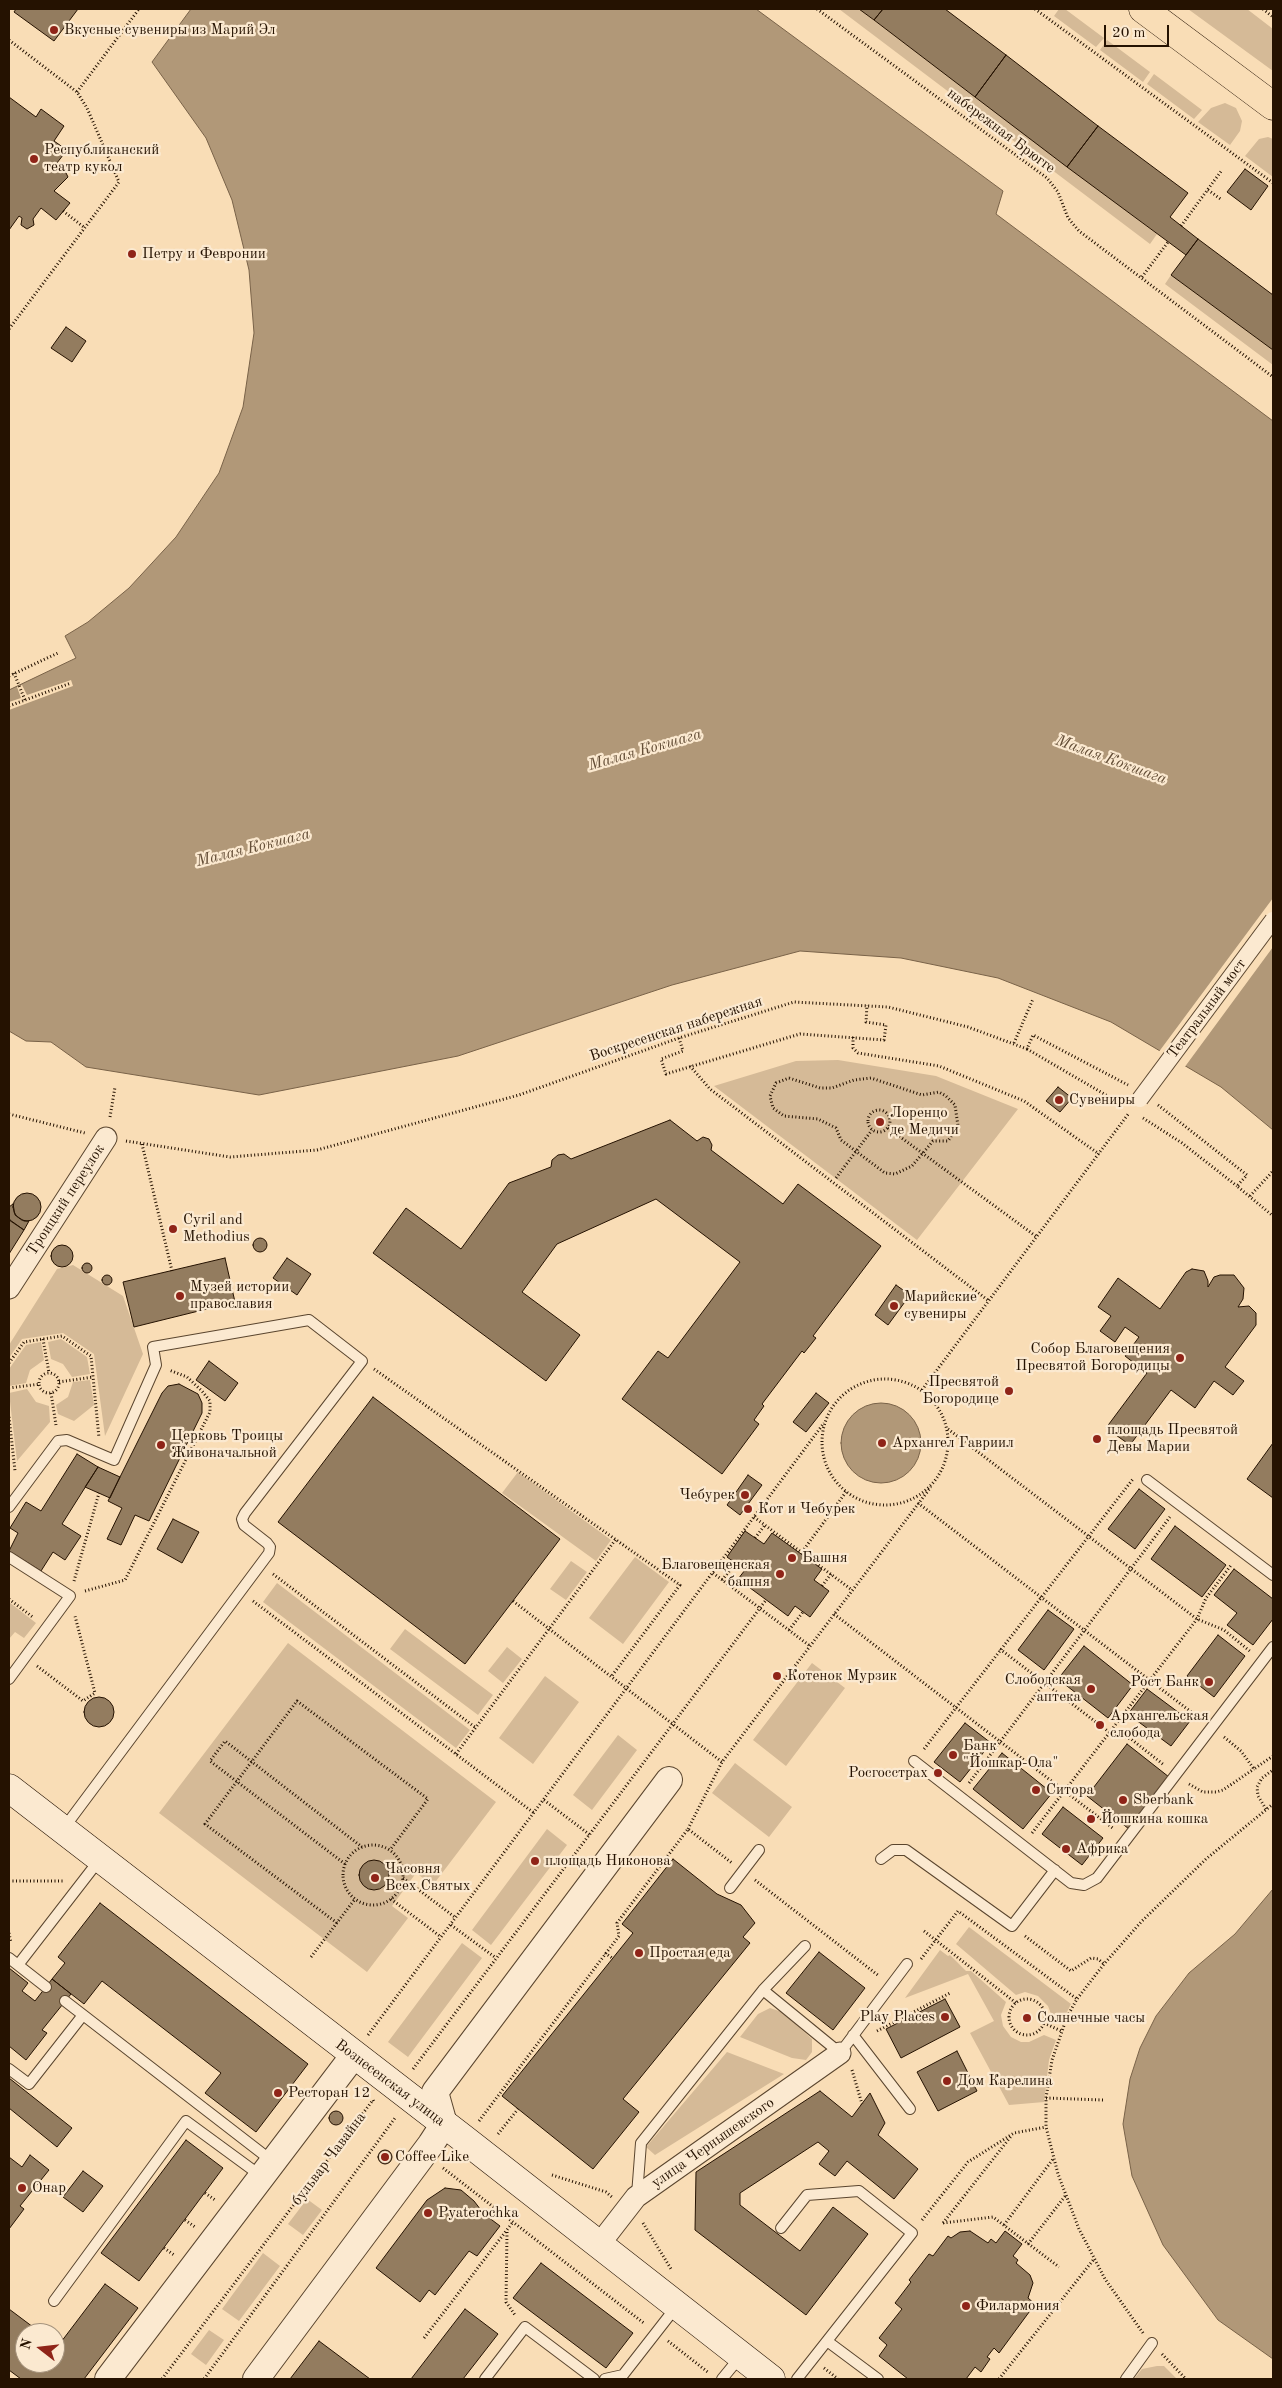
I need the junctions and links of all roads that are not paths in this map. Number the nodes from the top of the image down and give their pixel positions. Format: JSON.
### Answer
{"nodes":[{"id":1,"x":1143,"y":9,"type":"edge"},
{"id":2,"x":1272,"y":104,"type":"edge"},
{"id":3,"x":1273,"y":920,"type":"edge"},
{"id":4,"x":1136,"y":1093,"type":"road end"},
{"id":5,"x":106,"y":1138,"type":"road end"},
{"id":6,"x":9,"y":1288,"type":"edge"},
{"id":7,"x":1147,"y":1480,"type":"road end"},
{"id":8,"x":9,"y":1507,"type":"edge"},
{"id":9,"x":9,"y":1557,"type":"edge"},
{"id":10,"x":1273,"y":1575,"type":"edge"},
{"id":11,"x":1273,"y":1646,"type":"edge"},
{"id":12,"x":9,"y":1679,"type":"edge"},
{"id":13,"x":914,"y":1761,"type":"road end"},
{"id":14,"x":669,"y":1780,"type":"dead end"},
{"id":15,"x":9,"y":1788,"type":"edge"},
{"id":16,"x":63,"y":1829,"type":"junction"},
{"id":17,"x":759,"y":1850,"type":"dead end"},
{"id":18,"x":101,"y":1859,"type":"junction"},
{"id":19,"x":881,"y":1859,"type":"dead end"},
{"id":20,"x":1055,"y":1870,"type":"junction"},
{"id":21,"x":730,"y":1888,"type":"dead end"},
{"id":22,"x":805,"y":1946,"type":"dead end"},
{"id":23,"x":9,"y":1958,"type":"edge"},
{"id":24,"x":907,"y":1964,"type":"dead end"},
{"id":25,"x":18,"y":1965,"type":"junction"},
{"id":26,"x":46,"y":1987,"type":"dead end"},
{"id":27,"x":763,"y":1990,"type":"junction"},
{"id":28,"x":65,"y":2001,"type":"dead end"},
{"id":29,"x":83,"y":2016,"type":"junction"},
{"id":30,"x":856,"y":2038,"type":"junction"},
{"id":31,"x":361,"y":2045,"type":"junction"},
{"id":32,"x":846,"y":2060,"type":"junction"},
{"id":33,"x":9,"y":2069,"type":"edge"},
{"id":34,"x":410,"y":2095,"type":"junction"},
{"id":35,"x":910,"y":2109,"type":"dead end"},
{"id":36,"x":444,"y":2124,"type":"junction"},
{"id":37,"x":268,"y":2169,"type":"junction"},
{"id":38,"x":632,"y":2206,"type":"junction"},
{"id":39,"x":781,"y":2228,"type":"dead end"},
{"id":40,"x":598,"y":2246,"type":"junction"},
{"id":41,"x":54,"y":2301,"type":"dead end"},
{"id":42,"x":676,"y":2307,"type":"junction"},
{"id":43,"x":827,"y":2341,"type":"junction"},
{"id":44,"x":1152,"y":2343,"type":"road end"},
{"id":45,"x":740,"y":2356,"type":"junction"},
{"id":46,"x":799,"y":2376,"type":"edge"},
{"id":47,"x":108,"y":2379,"type":"edge"},
{"id":48,"x":256,"y":2379,"type":"edge"},
{"id":49,"x":485,"y":2379,"type":"edge"},
{"id":50,"x":594,"y":2379,"type":"edge"},
{"id":51,"x":605,"y":2379,"type":"edge"},
{"id":52,"x":722,"y":2379,"type":"edge"},
{"id":53,"x":771,"y":2379,"type":"edge"},
{"id":54,"x":878,"y":2379,"type":"edge"},
{"id":55,"x":1126,"y":2379,"type":"edge"}],
"edges":[{"from":1,"to":2,"type":"main road"},
{"from":3,"to":4,"type":"street","name":"Театральный мост","bridge":true},
{"from":5,"to":6,"type":"street","name":"Троицкий переулок"},
{"from":7,"to":10,"type":"lane"},
{"from":8,"to":16,"type":"lane"},
{"from":9,"to":12,"type":"lane"},
{"from":11,"to":20,"type":"lane"},
{"from":13,"to":20,"type":"lane"},
{"from":14,"to":34,"type":"street"},
{"from":15,"to":16,"type":"main road","name":"Вознесенская улица"},
{"from":16,"to":18,"type":"main road","name":"Вознесенская улица"},
{"from":17,"to":21,"type":"lane"},
{"from":18,"to":25,"type":"lane"},
{"from":18,"to":31,"type":"main road","name":"Вознесенская улица"},
{"from":19,"to":20,"type":"lane"},
{"from":22,"to":27,"type":"lane"},
{"from":23,"to":25,"type":"lane"},
{"from":24,"to":30,"type":"lane"},
{"from":25,"to":26,"type":"lane"},
{"from":27,"to":32,"type":"lane"},
{"from":27,"to":38,"type":"lane"},
{"from":28,"to":29,"type":"lane"},
{"from":29,"to":33,"type":"lane"},
{"from":29,"to":37,"type":"lane"},
{"from":30,"to":32,"type":"lane"},
{"from":30,"to":35,"type":"lane"},
{"from":31,"to":34,"type":"main road","name":"Вознесенская улица"},
{"from":31,"to":37,"type":"street"},
{"from":32,"to":38,"type":"street","name":"улица Чернышевского"},
{"from":34,"to":36,"type":"main road","name":"Вознесенская улица"},
{"from":36,"to":40,"type":"main road","name":"Вознесенская улица"},
{"from":36,"to":48,"type":"street"},
{"from":37,"to":41,"type":"lane"},
{"from":37,"to":47,"type":"street"},
{"from":38,"to":40,"type":"street","name":"улица Чернышевского"},
{"from":39,"to":43,"type":"lane"},
{"from":40,"to":42,"type":"main road","name":"Вознесенская улица"},
{"from":42,"to":45,"type":"main road","name":"Вознесенская улица"},
{"from":42,"to":51,"type":"lane"},
{"from":43,"to":46,"type":"lane"},
{"from":43,"to":54,"type":"lane"},
{"from":44,"to":55,"type":"lane"},
{"from":45,"to":52,"type":"lane"},
{"from":45,"to":53,"type":"main road","name":"Вознесенская улица"},
{"from":49,"to":50,"type":"lane"}]}
